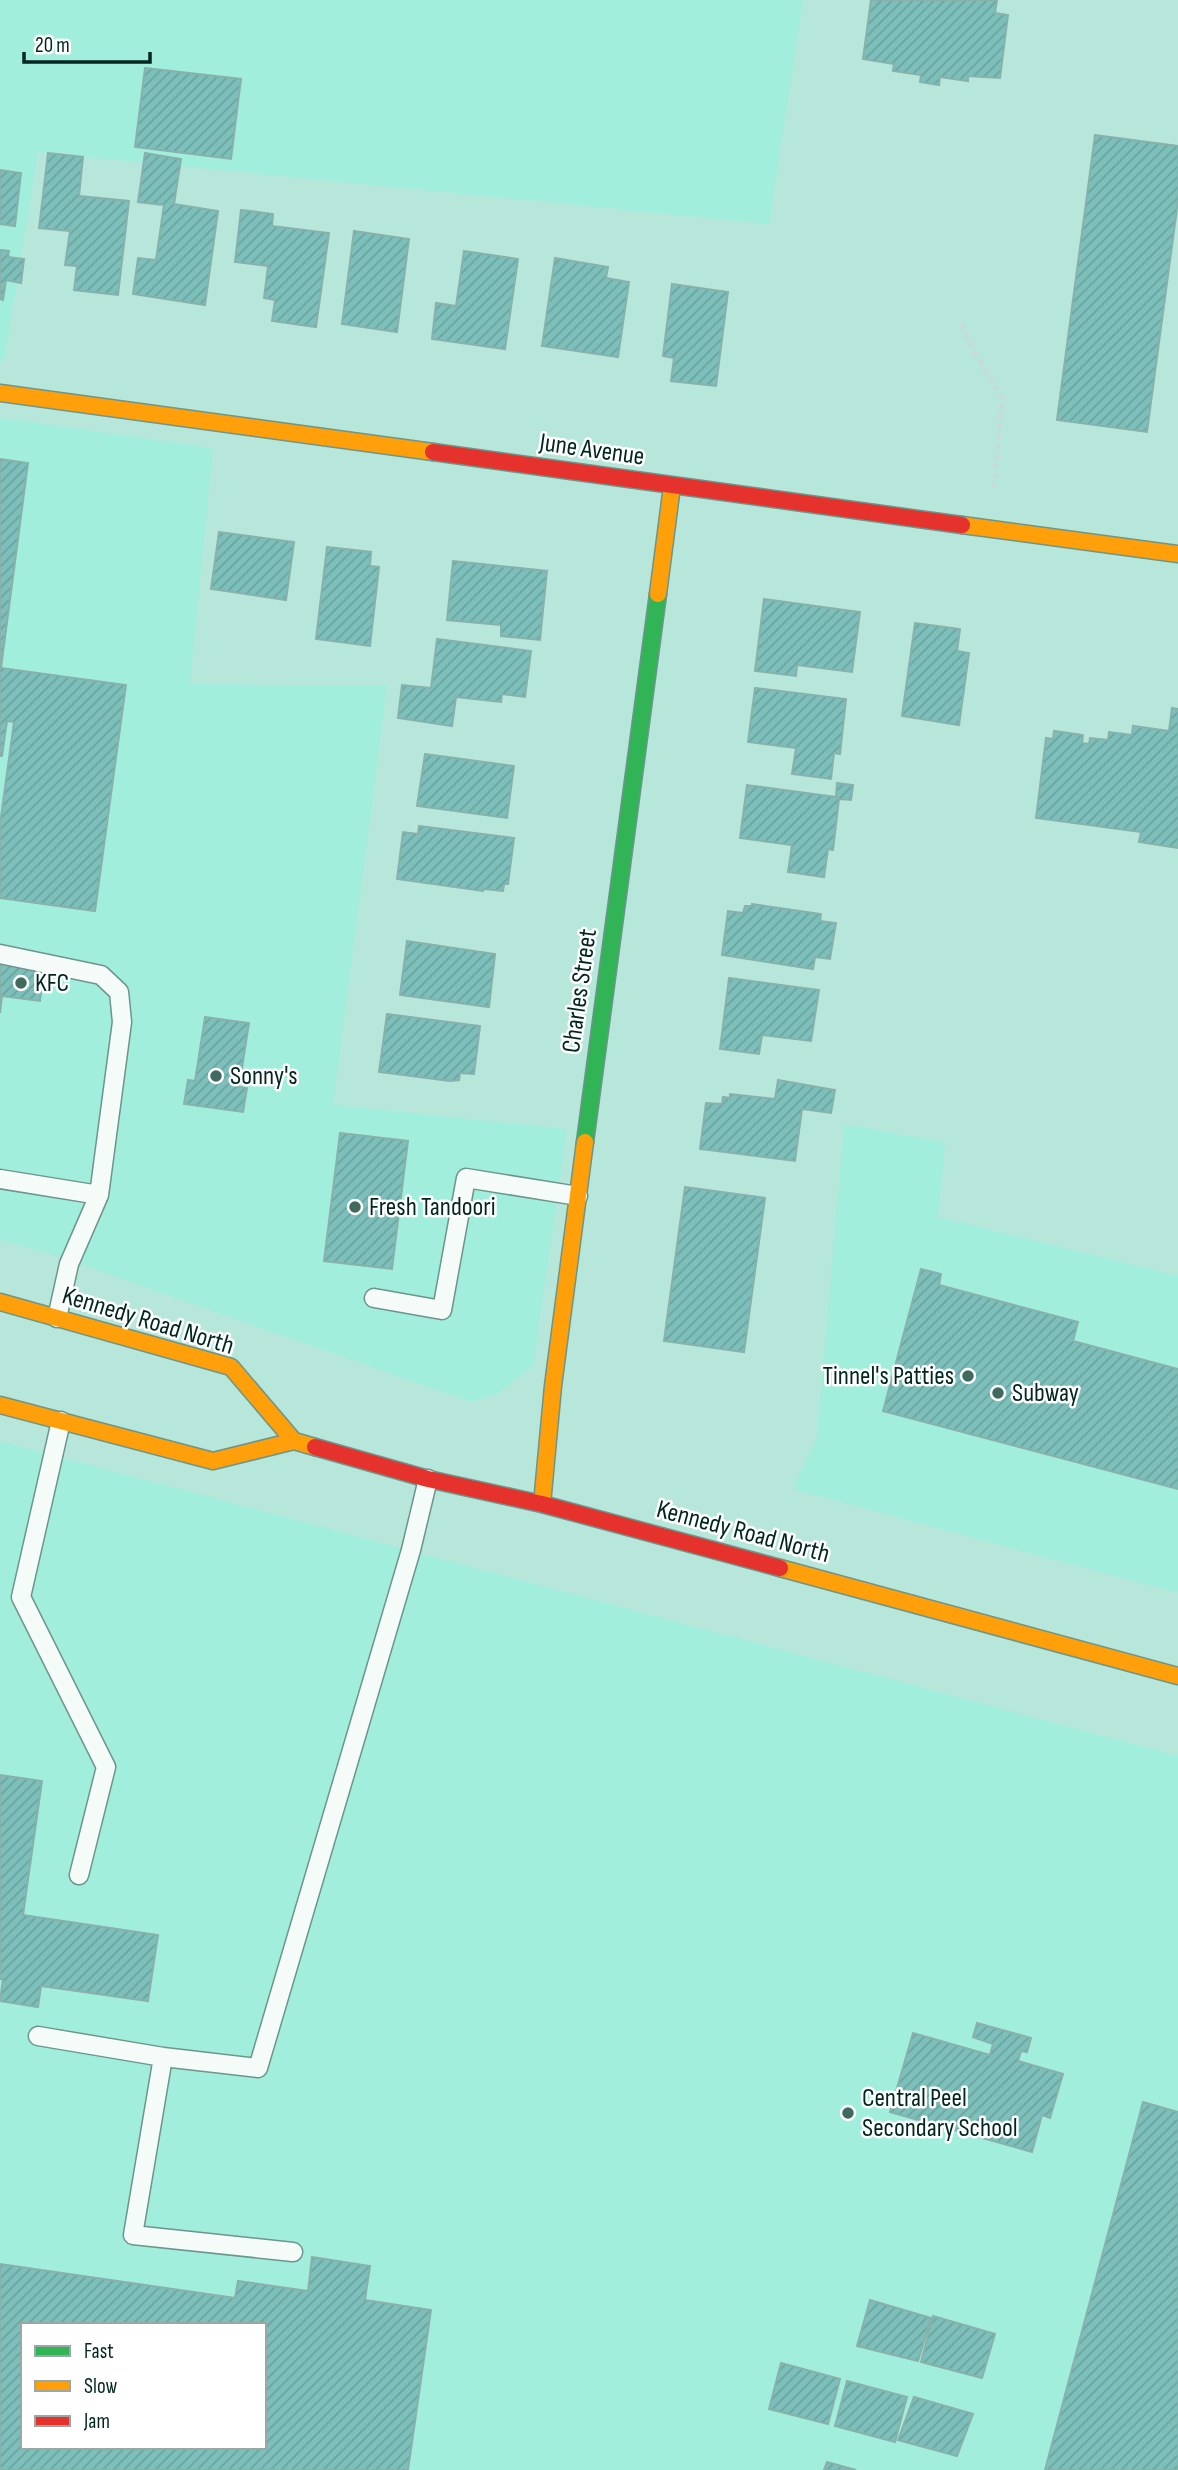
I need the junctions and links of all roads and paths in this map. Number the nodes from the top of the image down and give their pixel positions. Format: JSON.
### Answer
{"nodes":[{"id":1,"x":962,"y":324,"type":"dead end"},
{"id":2,"x":0,"y":393,"type":"edge"},
{"id":3,"x":672,"y":486,"type":"junction"},
{"id":4,"x":994,"y":489,"type":"dead end"},
{"id":5,"x":1178,"y":554,"type":"edge"},
{"id":6,"x":0,"y":954,"type":"edge"},
{"id":7,"x":0,"y":1179,"type":"edge"},
{"id":8,"x":99,"y":1195,"type":"junction"},
{"id":9,"x":578,"y":1196,"type":"junction"},
{"id":10,"x":374,"y":1298,"type":"dead end"},
{"id":11,"x":0,"y":1302,"type":"edge"},
{"id":12,"x":57,"y":1318,"type":"junction"},
{"id":13,"x":0,"y":1405,"type":"edge"},
{"id":14,"x":61,"y":1421,"type":"junction"},
{"id":15,"x":294,"y":1441,"type":"junction"},
{"id":16,"x":428,"y":1479,"type":"junction"},
{"id":17,"x":542,"y":1504,"type":"junction"},
{"id":18,"x":1178,"y":1676,"type":"edge"},
{"id":19,"x":79,"y":1875,"type":"dead end"},
{"id":20,"x":38,"y":2036,"type":"dead end"},
{"id":21,"x":163,"y":2057,"type":"junction"},
{"id":22,"x":293,"y":2252,"type":"dead end"}],
"edges":[{"from":1,"to":4,"type":"path"},
{"from":2,"to":3,"type":"street","name":"June Avenue"},
{"from":3,"to":5,"type":"street","name":"June Avenue"},
{"from":3,"to":9,"type":"street","name":"Charles Street"},
{"from":6,"to":8,"type":"lane"},
{"from":7,"to":8,"type":"lane"},
{"from":8,"to":12,"type":"lane"},
{"from":9,"to":10,"type":"lane"},
{"from":9,"to":17,"type":"street","name":"Charles Street"},
{"from":11,"to":12,"type":"street","name":"Kennedy Road North"},
{"from":12,"to":15,"type":"street","name":"Kennedy Road North"},
{"from":13,"to":14,"type":"street","name":"Kennedy Road North"},
{"from":14,"to":15,"type":"street","name":"Kennedy Road North"},
{"from":14,"to":19,"type":"lane"},
{"from":15,"to":16,"type":"street","name":"Kennedy Road North"},
{"from":16,"to":17,"type":"street","name":"Kennedy Road North"},
{"from":16,"to":21,"type":"lane"},
{"from":17,"to":18,"type":"street","name":"Kennedy Road North"},
{"from":20,"to":21,"type":"lane"},
{"from":21,"to":22,"type":"lane"}]}
